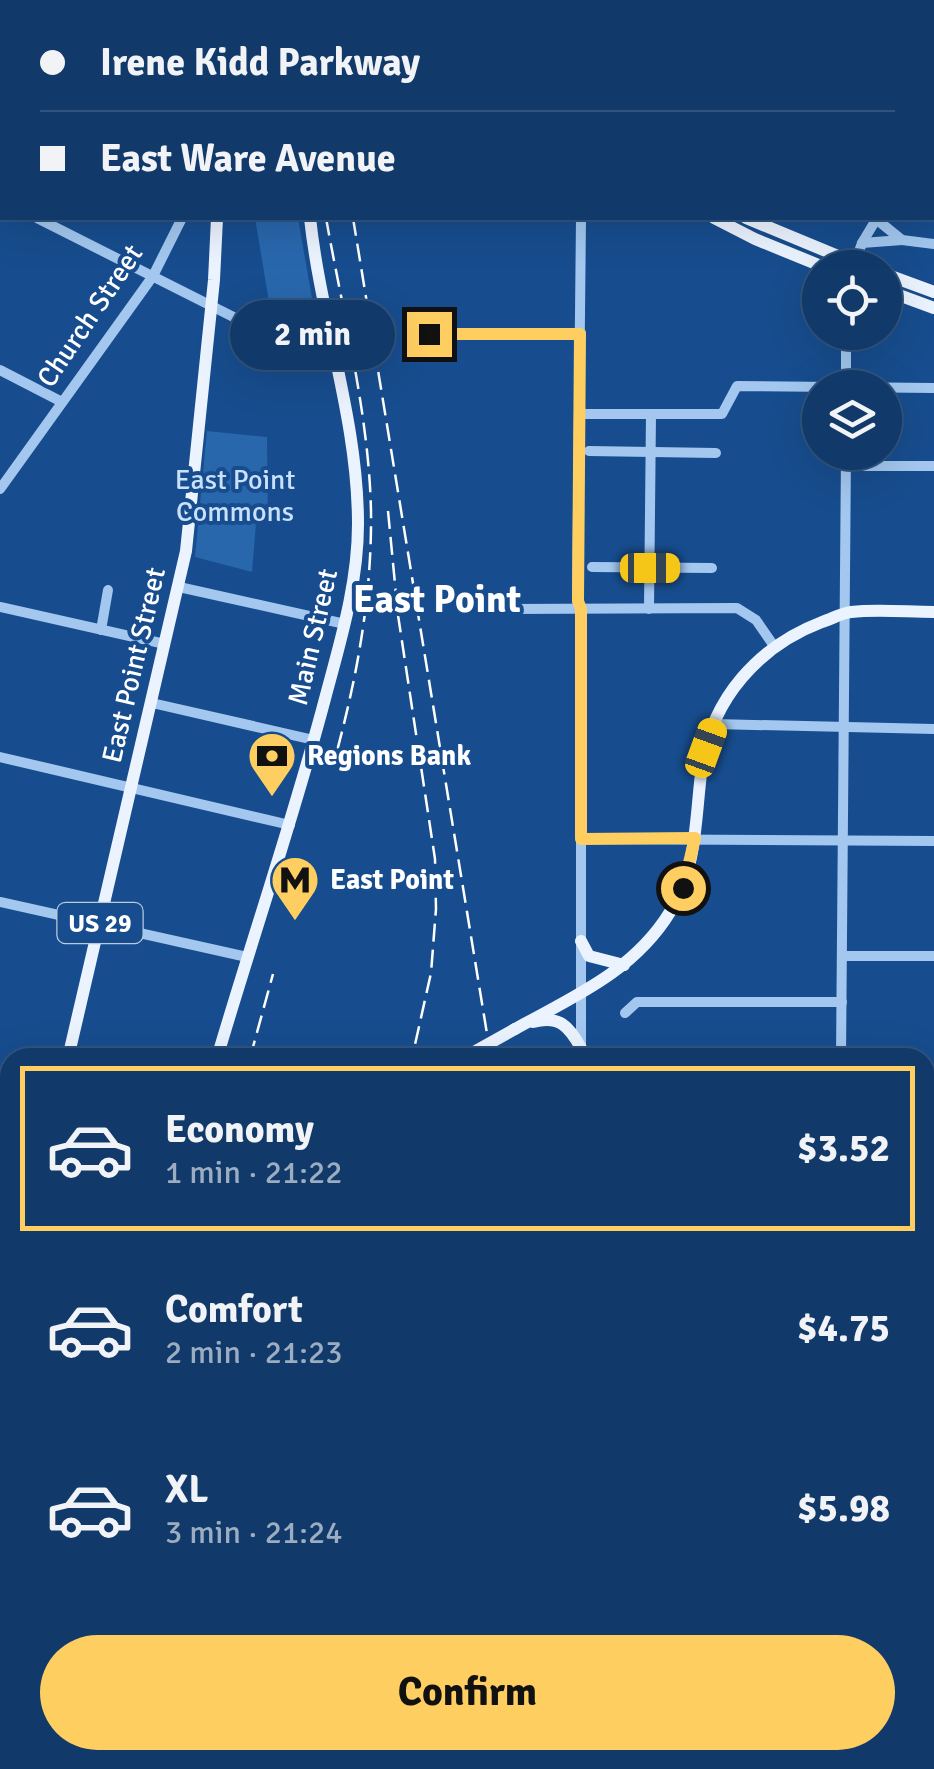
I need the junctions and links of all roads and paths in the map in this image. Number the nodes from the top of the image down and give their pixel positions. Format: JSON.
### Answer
{"nodes":[{"id":1,"x":41,"y":220,"type":"edge"},
{"id":2,"x":181,"y":220,"type":"edge"},
{"id":3,"x":217,"y":220,"type":"edge"},
{"id":4,"x":310,"y":220,"type":"edge"},
{"id":5,"x":581,"y":220,"type":"edge"},
{"id":6,"x":718,"y":220,"type":"edge"},
{"id":7,"x":751,"y":220,"type":"edge"},
{"id":8,"x":876,"y":220,"type":"edge"},
{"id":9,"x":879,"y":220,"type":"edge"},
{"id":10,"x":902,"y":240,"type":"junction"},
{"id":11,"x":862,"y":242,"type":"junction"},
{"id":12,"x":934,"y":244,"type":"edge"},
{"id":13,"x":821,"y":250,"type":"edge"},
{"id":14,"x":861,"y":250,"type":"edge"},
{"id":15,"x":802,"y":258,"type":"edge"},
{"id":16,"x":152,"y":276,"type":"junction"},
{"id":17,"x":902,"y":280,"type":"edge"},
{"id":18,"x":934,"y":292,"type":"edge"},
{"id":19,"x":902,"y":296,"type":"edge"},
{"id":20,"x":210,"y":305,"type":"junction"},
{"id":21,"x":934,"y":308,"type":"edge"},
{"id":22,"x":410,"y":334,"type":"dead end"},
{"id":23,"x":580,"y":334,"type":"junction"},
{"id":24,"x":331,"y":337,"type":"junction"},
{"id":25,"x":0,"y":370,"type":"edge"},
{"id":26,"x":802,"y":387,"type":"edge"},
{"id":27,"x":902,"y":388,"type":"edge"},
{"id":28,"x":934,"y":388,"type":"edge"},
{"id":29,"x":62,"y":402,"type":"junction"},
{"id":30,"x":580,"y":414,"type":"junction"},
{"id":31,"x":651,"y":414,"type":"junction"},
{"id":32,"x":589,"y":450,"type":"dead end"},
{"id":33,"x":650,"y":452,"type":"junction"},
{"id":34,"x":716,"y":452,"type":"dead end"},
{"id":35,"x":902,"y":466,"type":"edge"},
{"id":36,"x":934,"y":466,"type":"edge"},
{"id":37,"x":846,"y":470,"type":"edge"},
{"id":38,"x":0,"y":489,"type":"edge"},
{"id":39,"x":592,"y":567,"type":"dead end"},
{"id":40,"x":650,"y":568,"type":"junction"},
{"id":41,"x":712,"y":568,"type":"dead end"},
{"id":42,"x":179,"y":587,"type":"junction"},
{"id":43,"x":108,"y":590,"type":"dead end"},
{"id":44,"x":0,"y":607,"type":"edge"},
{"id":45,"x":492,"y":608,"type":"dead end"},
{"id":46,"x":649,"y":608,"type":"junction"},
{"id":47,"x":581,"y":609,"type":"junction"},
{"id":48,"x":846,"y":612,"type":"junction"},
{"id":49,"x":934,"y":612,"type":"edge"},
{"id":50,"x":345,"y":624,"type":"junction"},
{"id":51,"x":101,"y":630,"type":"junction"},
{"id":52,"x":165,"y":644,"type":"junction"},
{"id":53,"x":774,"y":646,"type":"junction"},
{"id":54,"x":152,"y":703,"type":"junction"},
{"id":55,"x":714,"y":724,"type":"junction"},
{"id":56,"x":844,"y":727,"type":"junction"},
{"id":57,"x":934,"y":729,"type":"edge"},
{"id":58,"x":314,"y":740,"type":"junction"},
{"id":59,"x":0,"y":757,"type":"edge"},
{"id":60,"x":132,"y":788,"type":"junction"},
{"id":61,"x":290,"y":825,"type":"junction"},
{"id":62,"x":695,"y":838,"type":"junction"},
{"id":63,"x":581,"y":839,"type":"junction"},
{"id":64,"x":843,"y":840,"type":"junction"},
{"id":65,"x":934,"y":841,"type":"edge"},
{"id":66,"x":0,"y":902,"type":"edge"},
{"id":67,"x":100,"y":924,"type":"junction"},
{"id":68,"x":580,"y":941,"type":"junction"},
{"id":69,"x":842,"y":956,"type":"junction"},
{"id":70,"x":934,"y":956,"type":"edge"},
{"id":71,"x":248,"y":958,"type":"junction"},
{"id":72,"x":624,"y":966,"type":"junction"},
{"id":73,"x":580,"y":992,"type":"junction"},
{"id":74,"x":842,"y":1002,"type":"junction"},
{"id":75,"x":625,"y":1013,"type":"dead end"},
{"id":76,"x":518,"y":1027,"type":"junction"},
{"id":77,"x":70,"y":1048,"type":"edge"},
{"id":78,"x":220,"y":1048,"type":"edge"},
{"id":79,"x":480,"y":1048,"type":"edge"},
{"id":80,"x":579,"y":1048,"type":"edge"},
{"id":81,"x":581,"y":1048,"type":"edge"},
{"id":82,"x":841,"y":1048,"type":"edge"}],
"edges":[{"from":1,"to":16,"type":"street"},
{"from":2,"to":16,"type":"street","name":"Church Street"},
{"from":3,"to":20,"type":"main road","name":"East Point Street","number":"US 29"},
{"from":4,"to":24,"type":"main road","name":"Main Street"},
{"from":5,"to":23,"type":"street"},
{"from":6,"to":15,"type":"main road"},
{"from":7,"to":13,"type":"main road"},
{"from":8,"to":11,"type":"street"},
{"from":9,"to":10,"type":"street"},
{"from":10,"to":11,"type":"street"},
{"from":10,"to":12,"type":"street"},
{"from":11,"to":14,"type":"street"},
{"from":16,"to":20,"type":"street"},
{"from":16,"to":29,"type":"street","name":"Church Street"},
{"from":17,"to":18,"type":"main road"},
{"from":19,"to":21,"type":"main road"},
{"from":20,"to":24,"type":"street"},
{"from":20,"to":42,"type":"main road","name":"East Point Street","number":"US 29"},
{"from":22,"to":23,"type":"street"},
{"from":23,"to":30,"type":"street"},
{"from":24,"to":50,"type":"main road","name":"Main Street"},
{"from":25,"to":29,"type":"street"},
{"from":26,"to":31,"type":"street"},
{"from":27,"to":28,"type":"street"},
{"from":29,"to":38,"type":"street","name":"Church Street"},
{"from":30,"to":31,"type":"street"},
{"from":30,"to":47,"type":"street"},
{"from":31,"to":33,"type":"street"},
{"from":32,"to":33,"type":"street"},
{"from":33,"to":34,"type":"street"},
{"from":33,"to":40,"type":"street"},
{"from":35,"to":36,"type":"street"},
{"from":37,"to":48,"type":"street"},
{"from":39,"to":40,"type":"street"},
{"from":40,"to":41,"type":"street"},
{"from":40,"to":46,"type":"street"},
{"from":42,"to":50,"type":"street"},
{"from":42,"to":52,"type":"main road","name":"East Point Street","number":"US 29"},
{"from":43,"to":51,"type":"street"},
{"from":44,"to":51,"type":"street"},
{"from":45,"to":47,"type":"street"},
{"from":46,"to":47,"type":"street"},
{"from":46,"to":53,"type":"street"},
{"from":47,"to":63,"type":"street"},
{"from":48,"to":49,"type":"main road"},
{"from":48,"to":53,"type":"main road"},
{"from":48,"to":56,"type":"street"},
{"from":50,"to":58,"type":"main road","name":"Main Street"},
{"from":51,"to":52,"type":"street"},
{"from":52,"to":54,"type":"main road","name":"East Point Street","number":"US 29"},
{"from":53,"to":55,"type":"main road"},
{"from":54,"to":58,"type":"street"},
{"from":54,"to":60,"type":"main road","name":"East Point Street","number":"US 29"},
{"from":55,"to":56,"type":"street"},
{"from":55,"to":62,"type":"main road"},
{"from":56,"to":57,"type":"street"},
{"from":56,"to":64,"type":"street"},
{"from":58,"to":61,"type":"main road","name":"Main Street"},
{"from":59,"to":60,"type":"street"},
{"from":60,"to":61,"type":"street"},
{"from":60,"to":67,"type":"main road","name":"East Point Street","number":"US 29"},
{"from":61,"to":71,"type":"main road","name":"Main Street"},
{"from":62,"to":63,"type":"street"},
{"from":62,"to":64,"type":"street"},
{"from":62,"to":72,"type":"main road"},
{"from":63,"to":68,"type":"street"},
{"from":64,"to":65,"type":"street"},
{"from":64,"to":69,"type":"street"},
{"from":66,"to":67,"type":"street"},
{"from":67,"to":71,"type":"street"},
{"from":67,"to":77,"type":"main road","name":"East Point Street","number":"US 29"},
{"from":68,"to":72,"type":"main road"},
{"from":68,"to":73,"type":"street"},
{"from":69,"to":70,"type":"street"},
{"from":69,"to":74,"type":"street"},
{"from":71,"to":78,"type":"main road","name":"Main Street"},
{"from":72,"to":73,"type":"main road"},
{"from":73,"to":76,"type":"main road"},
{"from":73,"to":81,"type":"street"},
{"from":74,"to":75,"type":"street"},
{"from":74,"to":82,"type":"street"},
{"from":76,"to":79,"type":"main road","bridge":true},
{"from":76,"to":80,"type":"main road"}]}
